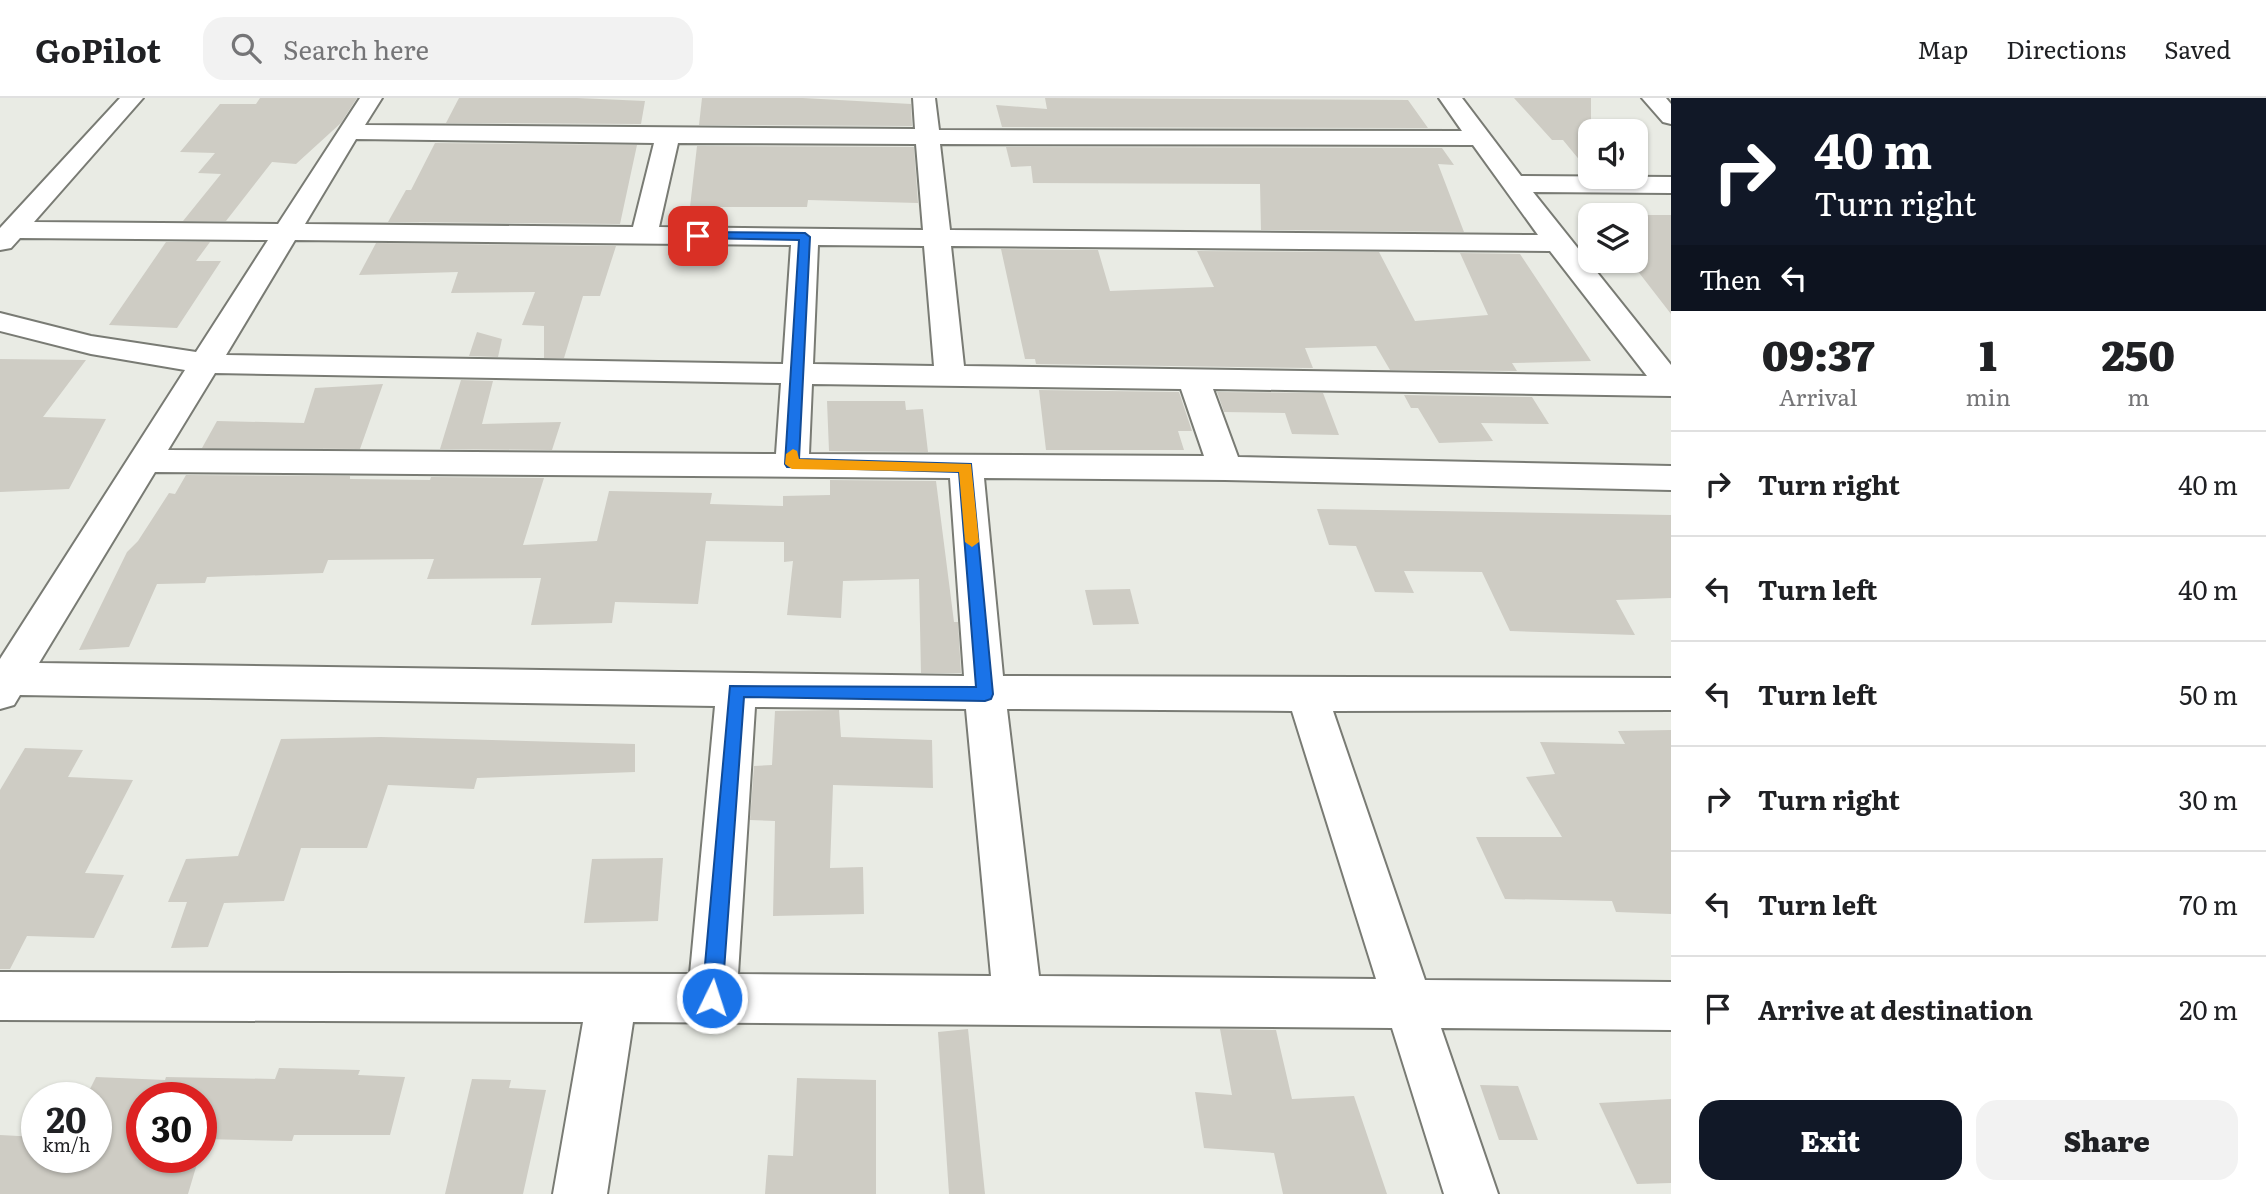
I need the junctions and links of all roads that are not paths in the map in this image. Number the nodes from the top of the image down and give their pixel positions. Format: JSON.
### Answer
{"nodes":[{"id":1,"x":132,"y":98,"type":"edge"},
{"id":2,"x":371,"y":98,"type":"edge"},
{"id":3,"x":924,"y":98,"type":"edge"},
{"id":4,"x":1450,"y":98,"type":"edge"},
{"id":5,"x":1653,"y":98,"type":"edge"},
{"id":6,"x":1671,"y":117,"type":"edge"},
{"id":7,"x":349,"y":132,"type":"junction"},
{"id":8,"x":668,"y":136,"type":"junction"},
{"id":9,"x":928,"y":136,"type":"junction"},
{"id":10,"x":1481,"y":138,"type":"junction"},
{"id":11,"x":1514,"y":184,"type":"junction"},
{"id":12,"x":1671,"y":185,"type":"edge"},
{"id":13,"x":287,"y":231,"type":"junction"},
{"id":14,"x":644,"y":235,"type":"junction"},
{"id":15,"x":6,"y":237,"type":"edge"},
{"id":16,"x":805,"y":237,"type":"junction"},
{"id":17,"x":938,"y":237,"type":"junction"},
{"id":18,"x":1558,"y":243,"type":"junction"},
{"id":19,"x":0,"y":322,"type":"edge"},
{"id":20,"x":207,"y":364,"type":"junction"},
{"id":21,"x":798,"y":375,"type":"junction"},
{"id":22,"x":950,"y":376,"type":"junction"},
{"id":23,"x":1193,"y":378,"type":"junction"},
{"id":24,"x":1671,"y":386,"type":"edge"},
{"id":25,"x":147,"y":461,"type":"junction"},
{"id":26,"x":792,"y":464,"type":"junction"},
{"id":27,"x":966,"y":467,"type":"junction"},
{"id":28,"x":1225,"y":468,"type":"junction"},
{"id":29,"x":1671,"y":478,"type":"edge"},
{"id":30,"x":4,"y":686,"type":"edge"},
{"id":31,"x":736,"y":690,"type":"junction"},
{"id":32,"x":985,"y":694,"type":"junction"},
{"id":33,"x":1671,"y":694,"type":"edge"},
{"id":34,"x":1308,"y":697,"type":"junction"},
{"id":35,"x":0,"y":996,"type":"edge"},
{"id":36,"x":612,"y":998,"type":"junction"},
{"id":37,"x":712,"y":998,"type":"junction"},
{"id":38,"x":1018,"y":1000,"type":"junction"},
{"id":39,"x":1409,"y":1005,"type":"junction"},
{"id":40,"x":1671,"y":1006,"type":"edge"},
{"id":41,"x":580,"y":1194,"type":"edge"},
{"id":42,"x":1471,"y":1194,"type":"edge"}],
"edges":[{"from":1,"to":15,"type":"street"},
{"from":2,"to":7,"type":"street"},
{"from":3,"to":9,"type":"street"},
{"from":4,"to":10,"type":"street"},
{"from":5,"to":6,"type":"street"},
{"from":7,"to":8,"type":"street"},
{"from":7,"to":13,"type":"street"},
{"from":8,"to":9,"type":"street"},
{"from":8,"to":14,"type":"street"},
{"from":9,"to":10,"type":"street"},
{"from":9,"to":17,"type":"street"},
{"from":10,"to":11,"type":"street"},
{"from":11,"to":12,"type":"street"},
{"from":11,"to":18,"type":"street"},
{"from":13,"to":14,"type":"street"},
{"from":13,"to":15,"type":"street"},
{"from":13,"to":20,"type":"street"},
{"from":14,"to":16,"type":"street"},
{"from":16,"to":17,"type":"street"},
{"from":16,"to":21,"type":"street"},
{"from":17,"to":18,"type":"street"},
{"from":17,"to":22,"type":"street"},
{"from":18,"to":24,"type":"street"},
{"from":19,"to":20,"type":"street"},
{"from":20,"to":21,"type":"street"},
{"from":20,"to":25,"type":"street"},
{"from":21,"to":22,"type":"street"},
{"from":21,"to":26,"type":"street"},
{"from":22,"to":23,"type":"street"},
{"from":23,"to":24,"type":"street"},
{"from":23,"to":28,"type":"street"},
{"from":25,"to":26,"type":"street"},
{"from":25,"to":30,"type":"street"},
{"from":26,"to":27,"type":"street"},
{"from":27,"to":28,"type":"street"},
{"from":27,"to":32,"type":"street"},
{"from":28,"to":29,"type":"street"},
{"from":30,"to":31,"type":"street"},
{"from":31,"to":32,"type":"street"},
{"from":31,"to":37,"type":"street"},
{"from":32,"to":34,"type":"street"},
{"from":32,"to":38,"type":"street"},
{"from":33,"to":34,"type":"street"},
{"from":34,"to":39,"type":"street"},
{"from":35,"to":36,"type":"street"},
{"from":36,"to":37,"type":"street"},
{"from":36,"to":41,"type":"street"},
{"from":37,"to":38,"type":"street"},
{"from":38,"to":39,"type":"street"},
{"from":39,"to":40,"type":"street"},
{"from":39,"to":42,"type":"street"}]}
